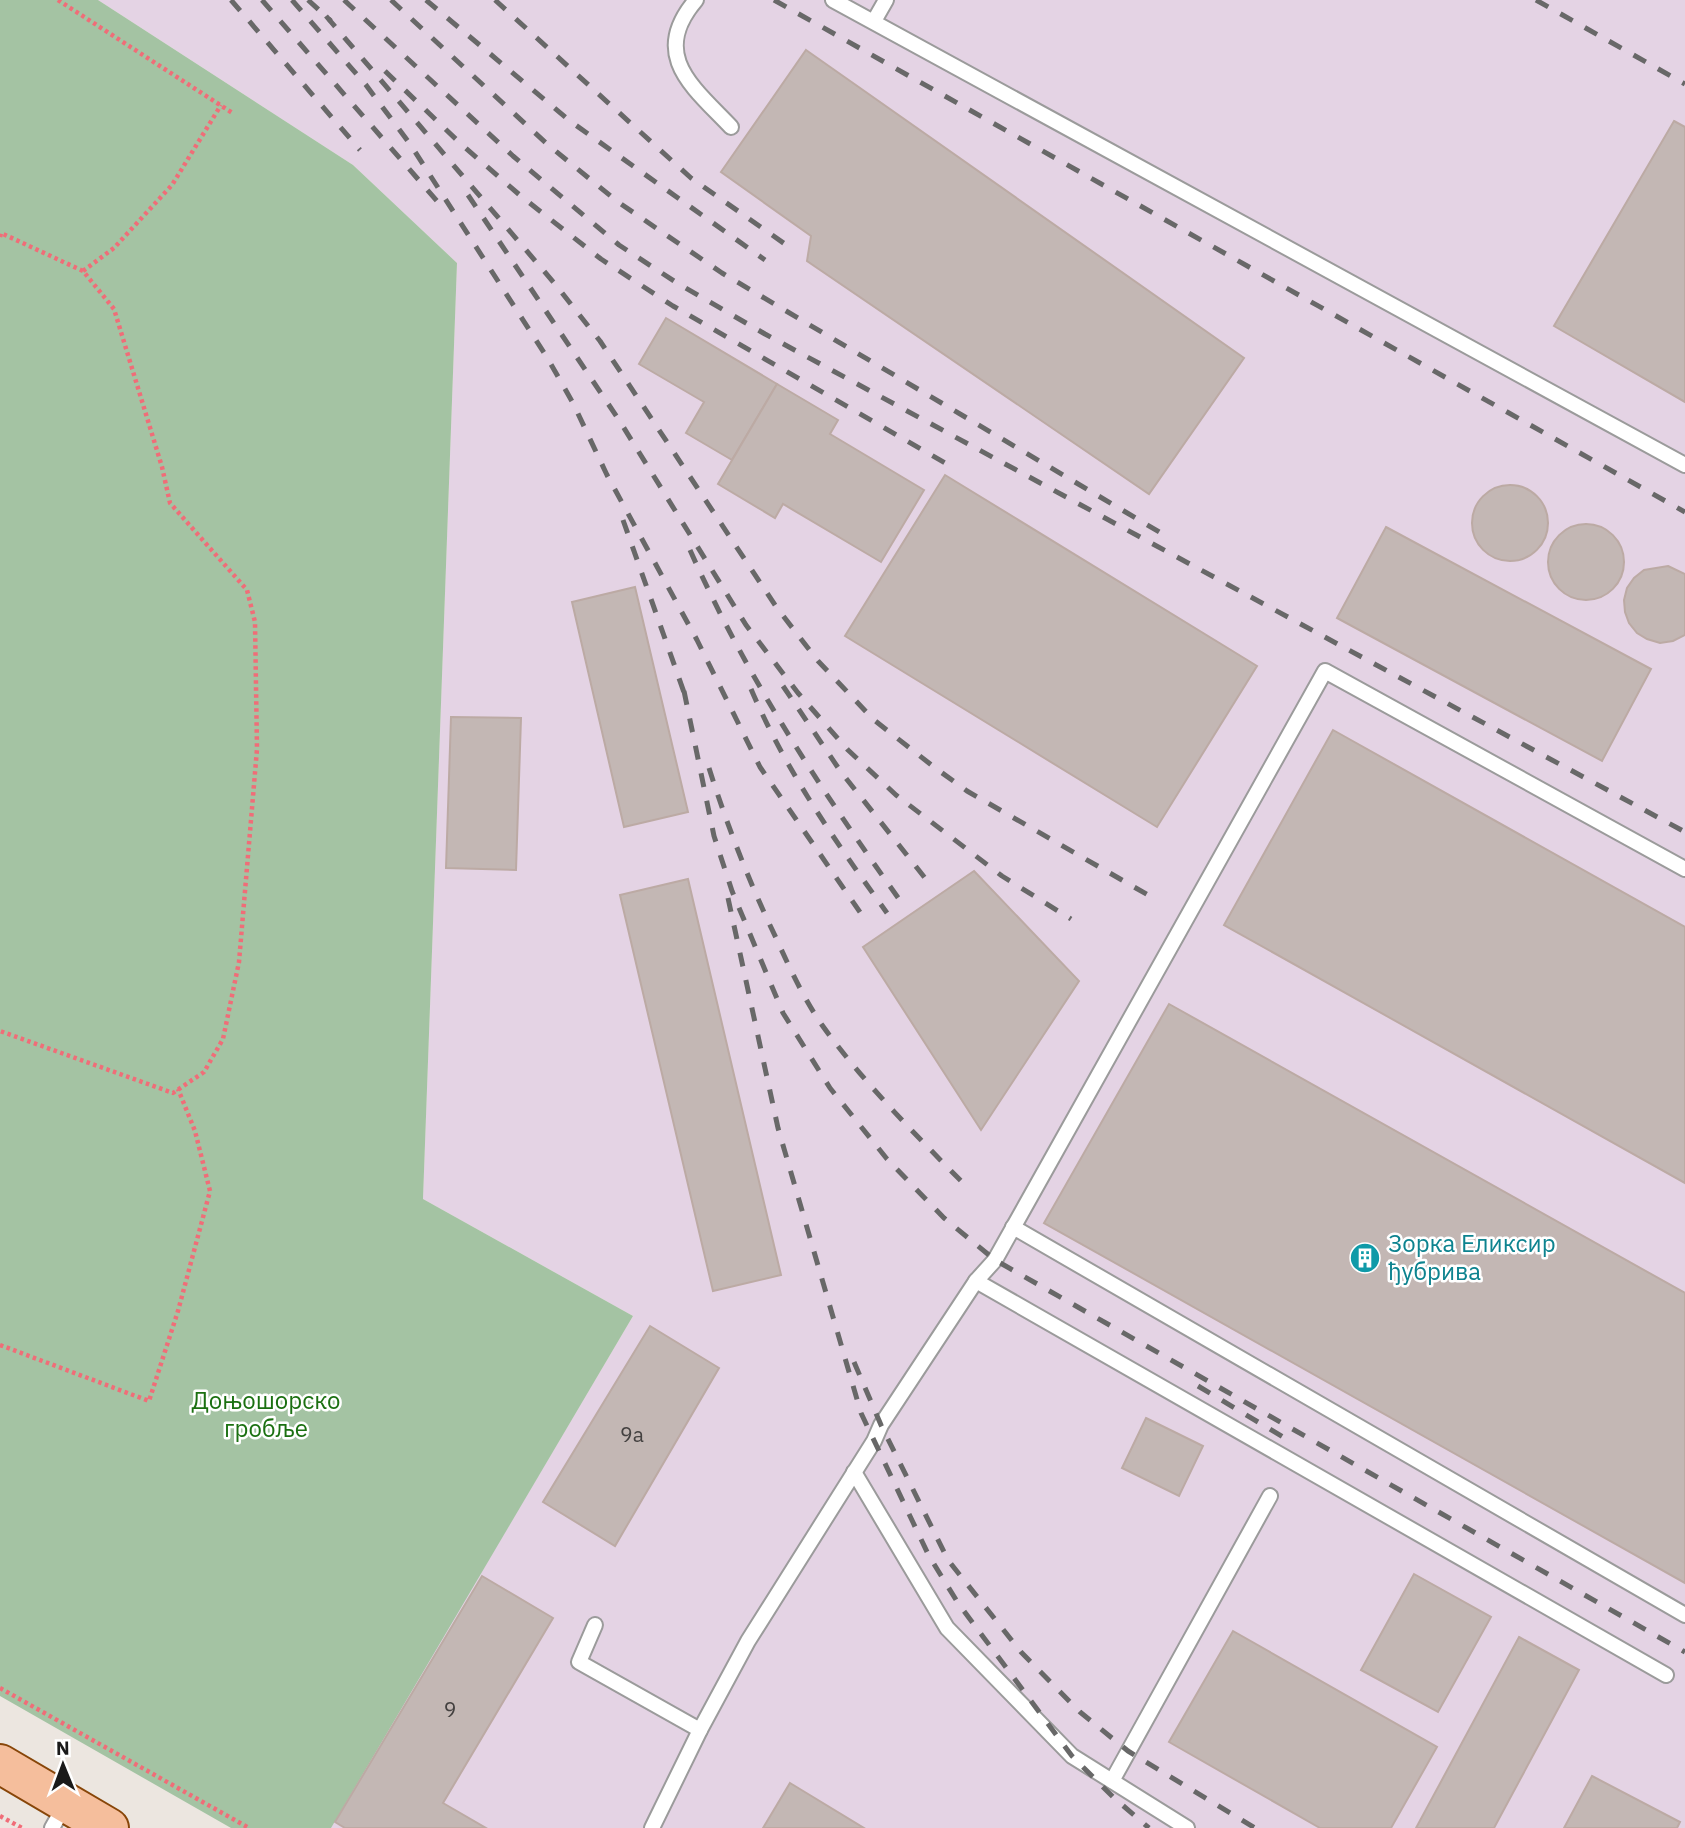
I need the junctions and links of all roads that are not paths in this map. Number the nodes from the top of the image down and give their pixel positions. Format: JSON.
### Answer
{"nodes":[{"id":1,"x":696,"y":0,"type":"edge"},
{"id":2,"x":833,"y":0,"type":"edge"},
{"id":3,"x":886,"y":0,"type":"edge"},
{"id":4,"x":874,"y":21,"type":"junction"},
{"id":5,"x":731,"y":127,"type":"dead end"},
{"id":6,"x":1685,"y":465,"type":"edge"},
{"id":7,"x":1685,"y":869,"type":"edge"},
{"id":8,"x":1013,"y":1227,"type":"junction"},
{"id":9,"x":976,"y":1281,"type":"junction"},
{"id":10,"x":854,"y":1472,"type":"junction"},
{"id":11,"x":1270,"y":1496,"type":"dead end"},
{"id":12,"x":1685,"y":1615,"type":"edge"},
{"id":13,"x":595,"y":1625,"type":"dead end"},
{"id":14,"x":1666,"y":1675,"type":"dead end"},
{"id":15,"x":700,"y":1730,"type":"junction"},
{"id":16,"x":0,"y":1764,"type":"edge"},
{"id":17,"x":1112,"y":1781,"type":"junction"},
{"id":18,"x":59,"y":1816,"type":"edge"},
{"id":19,"x":655,"y":1827,"type":"edge"},
{"id":20,"x":109,"y":1828,"type":"edge"},
{"id":21,"x":1187,"y":1828,"type":"edge"}],
"edges":[{"from":1,"to":5,"type":"lane"},
{"from":2,"to":4,"type":"lane"},
{"from":3,"to":4,"type":"lane"},
{"from":4,"to":6,"type":"lane"},
{"from":7,"to":8,"type":"lane"},
{"from":8,"to":9,"type":"lane"},
{"from":8,"to":12,"type":"lane"},
{"from":9,"to":10,"type":"lane"},
{"from":9,"to":14,"type":"lane"},
{"from":10,"to":15,"type":"lane"},
{"from":10,"to":17,"type":"lane"},
{"from":11,"to":17,"type":"lane"},
{"from":13,"to":15,"type":"lane"},
{"from":15,"to":19,"type":"lane"},
{"from":16,"to":18,"type":"main road"},
{"from":17,"to":21,"type":"lane"},
{"from":18,"to":20,"type":"main road"}]}
